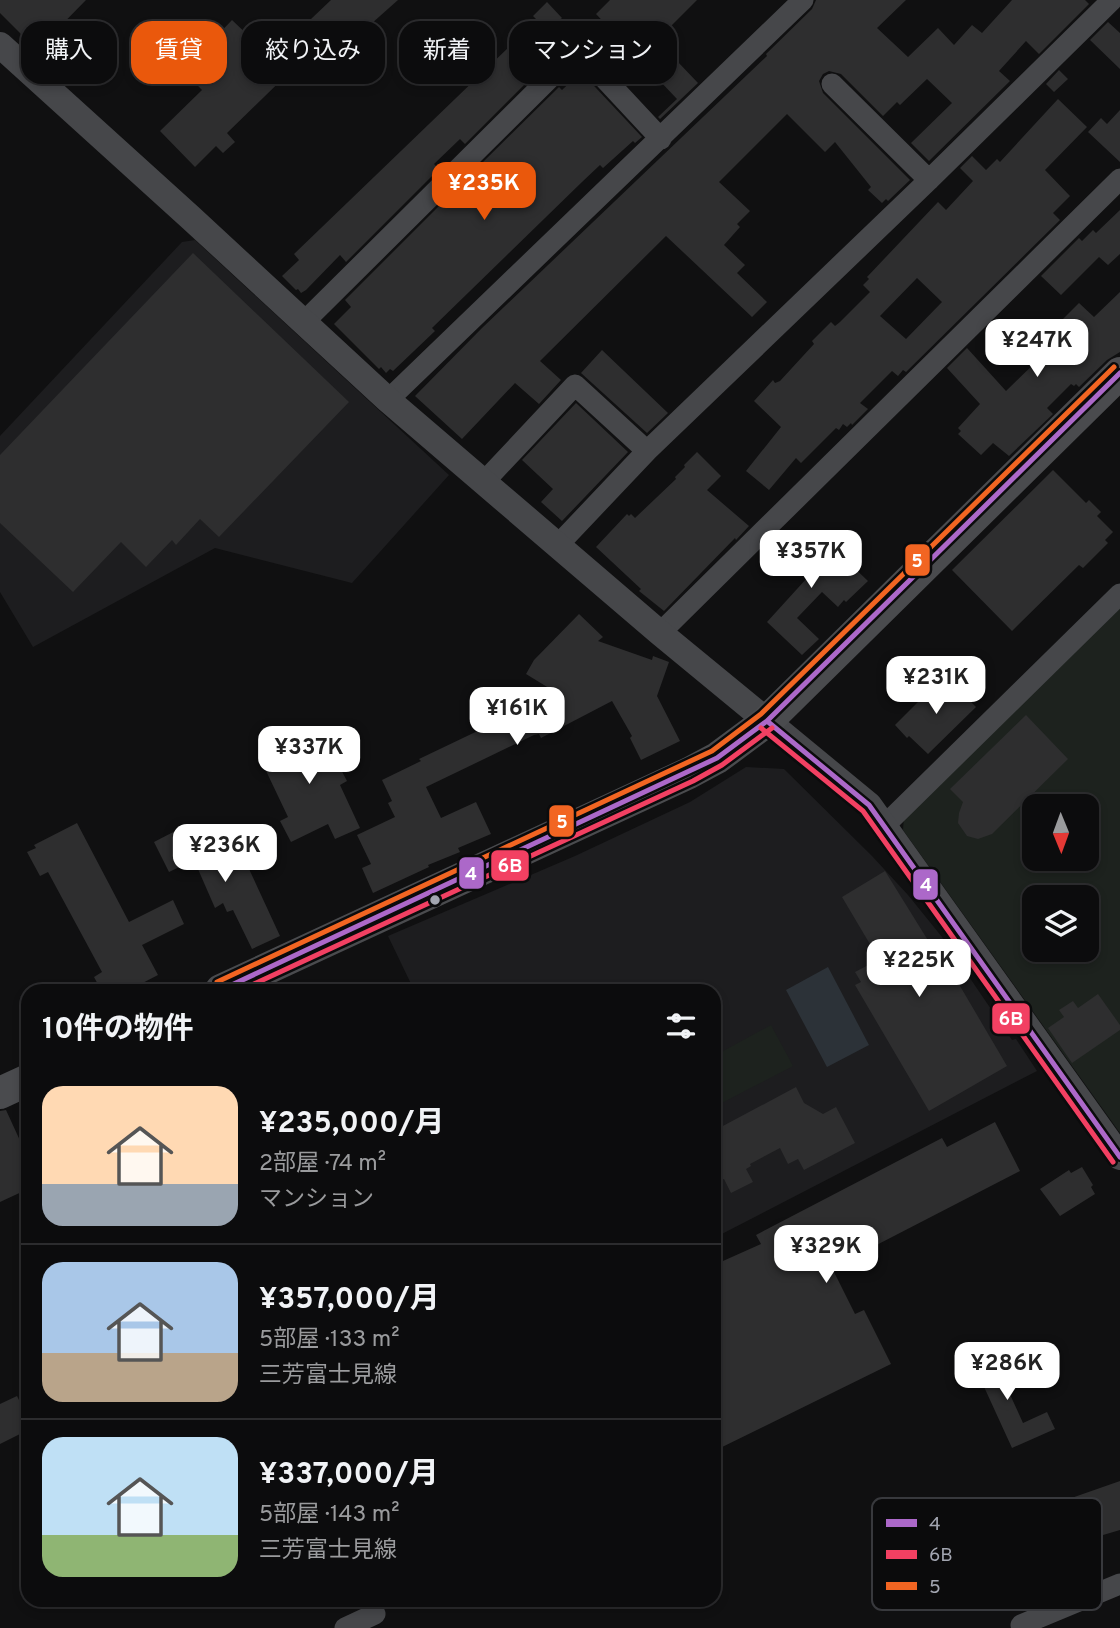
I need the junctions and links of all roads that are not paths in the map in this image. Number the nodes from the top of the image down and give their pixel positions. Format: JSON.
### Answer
{"nodes":[{"id":1,"x":803,"y":0,"type":"edge"},
{"id":2,"x":1112,"y":0,"type":"edge"},
{"id":3,"x":0,"y":45,"type":"edge"},
{"id":4,"x":832,"y":84,"type":"dead end"},
{"id":5,"x":661,"y":139,"type":"junction"},
{"id":6,"x":1120,"y":179,"type":"edge"},
{"id":7,"x":929,"y":180,"type":"junction"},
{"id":8,"x":304,"y":322,"type":"junction"},
{"id":9,"x":1120,"y":373,"type":"edge"},
{"id":10,"x":388,"y":400,"type":"junction"},
{"id":11,"x":647,"y":451,"type":"junction"},
{"id":12,"x":483,"y":483,"type":"junction"},
{"id":13,"x":556,"y":545,"type":"junction"},
{"id":14,"x":1120,"y":594,"type":"edge"},
{"id":15,"x":660,"y":633,"type":"junction"},
{"id":16,"x":767,"y":721,"type":"junction"},
{"id":17,"x":884,"y":826,"type":"junction"},
{"id":18,"x":234,"y":984,"type":"edge"},
{"id":19,"x":21,"y":1083,"type":"edge"},
{"id":20,"x":0,"y":1093,"type":"edge"},
{"id":21,"x":1120,"y":1157,"type":"edge"},
{"id":22,"x":1120,"y":1584,"type":"edge"},
{"id":23,"x":1102,"y":1591,"type":"edge"},
{"id":24,"x":1057,"y":1610,"type":"edge"},
{"id":25,"x":375,"y":1614,"type":"dead end"},
{"id":26,"x":345,"y":1628,"type":"edge"},
{"id":27,"x":1022,"y":1628,"type":"edge"}],
"edges":[{"from":1,"to":5,"type":"street"},
{"from":2,"to":7,"type":"street"},
{"from":3,"to":8,"type":"street"},
{"from":4,"to":7,"type":"street"},
{"from":5,"to":8,"type":"street"},
{"from":5,"to":10,"type":"street"},
{"from":6,"to":15,"type":"street"},
{"from":7,"to":11,"type":"street"},
{"from":8,"to":10,"type":"street"},
{"from":9,"to":16,"type":"main road"},
{"from":10,"to":12,"type":"street"},
{"from":11,"to":12,"type":"street"},
{"from":11,"to":13,"type":"street"},
{"from":12,"to":13,"type":"street"},
{"from":13,"to":15,"type":"street"},
{"from":14,"to":17,"type":"street"},
{"from":15,"to":16,"type":"street"},
{"from":16,"to":17,"type":"street"},
{"from":16,"to":18,"type":"main road"},
{"from":17,"to":21,"type":"street"},
{"from":19,"to":20,"type":"main road"},
{"from":22,"to":23,"type":"street"},
{"from":24,"to":27,"type":"street"},
{"from":25,"to":26,"type":"street"}]}
